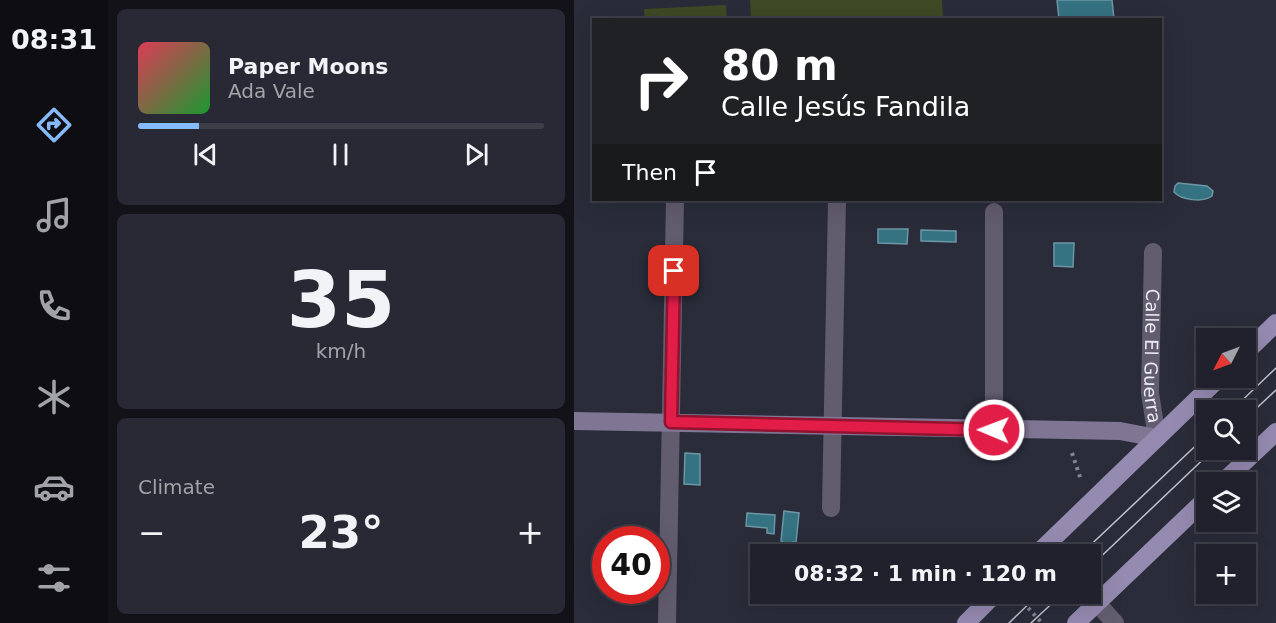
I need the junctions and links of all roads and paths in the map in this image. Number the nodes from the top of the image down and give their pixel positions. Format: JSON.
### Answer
{"nodes":[{"id":1,"x":675,"y":201,"type":"edge"},
{"id":2,"x":837,"y":201,"type":"edge"},
{"id":3,"x":994,"y":212,"type":"dead end"},
{"id":4,"x":1153,"y":252,"type":"dead end"},
{"id":5,"x":1276,"y":323,"type":"edge"},
{"id":6,"x":1256,"y":342,"type":"edge"},
{"id":7,"x":1209,"y":388,"type":"edge"},
{"id":8,"x":574,"y":421,"type":"edge"},
{"id":9,"x":671,"y":422,"type":"junction"},
{"id":10,"x":832,"y":427,"type":"junction"},
{"id":11,"x":994,"y":430,"type":"junction"},
{"id":12,"x":1276,"y":432,"type":"edge"},
{"id":13,"x":1157,"y":438,"type":"junction"},
{"id":14,"x":1072,"y":451,"type":"dead end"},
{"id":15,"x":1234,"y":472,"type":"edge"},
{"id":16,"x":1082,"y":484,"type":"dead end"},
{"id":17,"x":831,"y":508,"type":"dead end"},
{"id":18,"x":1196,"y":508,"type":"edge"},
{"id":19,"x":1047,"y":544,"type":"edge"},
{"id":20,"x":1101,"y":599,"type":"edge"},
{"id":21,"x":985,"y":604,"type":"edge"},
{"id":22,"x":1024,"y":604,"type":"edge"},
{"id":23,"x":1096,"y":604,"type":"edge"},
{"id":24,"x":1098,"y":604,"type":"edge"},
{"id":25,"x":667,"y":623,"type":"edge"},
{"id":26,"x":966,"y":623,"type":"edge"},
{"id":27,"x":1042,"y":623,"type":"edge"},
{"id":28,"x":1076,"y":623,"type":"edge"},
{"id":29,"x":1115,"y":623,"type":"edge"}],
"edges":[{"from":1,"to":9,"type":"street"},
{"from":2,"to":10,"type":"street"},
{"from":3,"to":11,"type":"street"},
{"from":4,"to":13,"type":"street","name":"Calle El Guerra"},
{"from":5,"to":6,"type":"main road"},
{"from":7,"to":13,"type":"main road"},
{"from":8,"to":9,"type":"street","name":"Calle El Guerra"},
{"from":9,"to":10,"type":"street","name":"Calle El Guerra"},
{"from":9,"to":25,"type":"street"},
{"from":10,"to":11,"type":"street","name":"Calle El Guerra"},
{"from":10,"to":17,"type":"street"},
{"from":11,"to":13,"type":"street","name":"Calle El Guerra"},
{"from":12,"to":15,"type":"main road"},
{"from":13,"to":19,"type":"main road"},
{"from":14,"to":16,"type":"path"},
{"from":18,"to":20,"type":"main road"},
{"from":21,"to":26,"type":"main road"},
{"from":22,"to":27,"type":"path"},
{"from":23,"to":28,"type":"main road"},
{"from":24,"to":29,"type":"street"}]}
